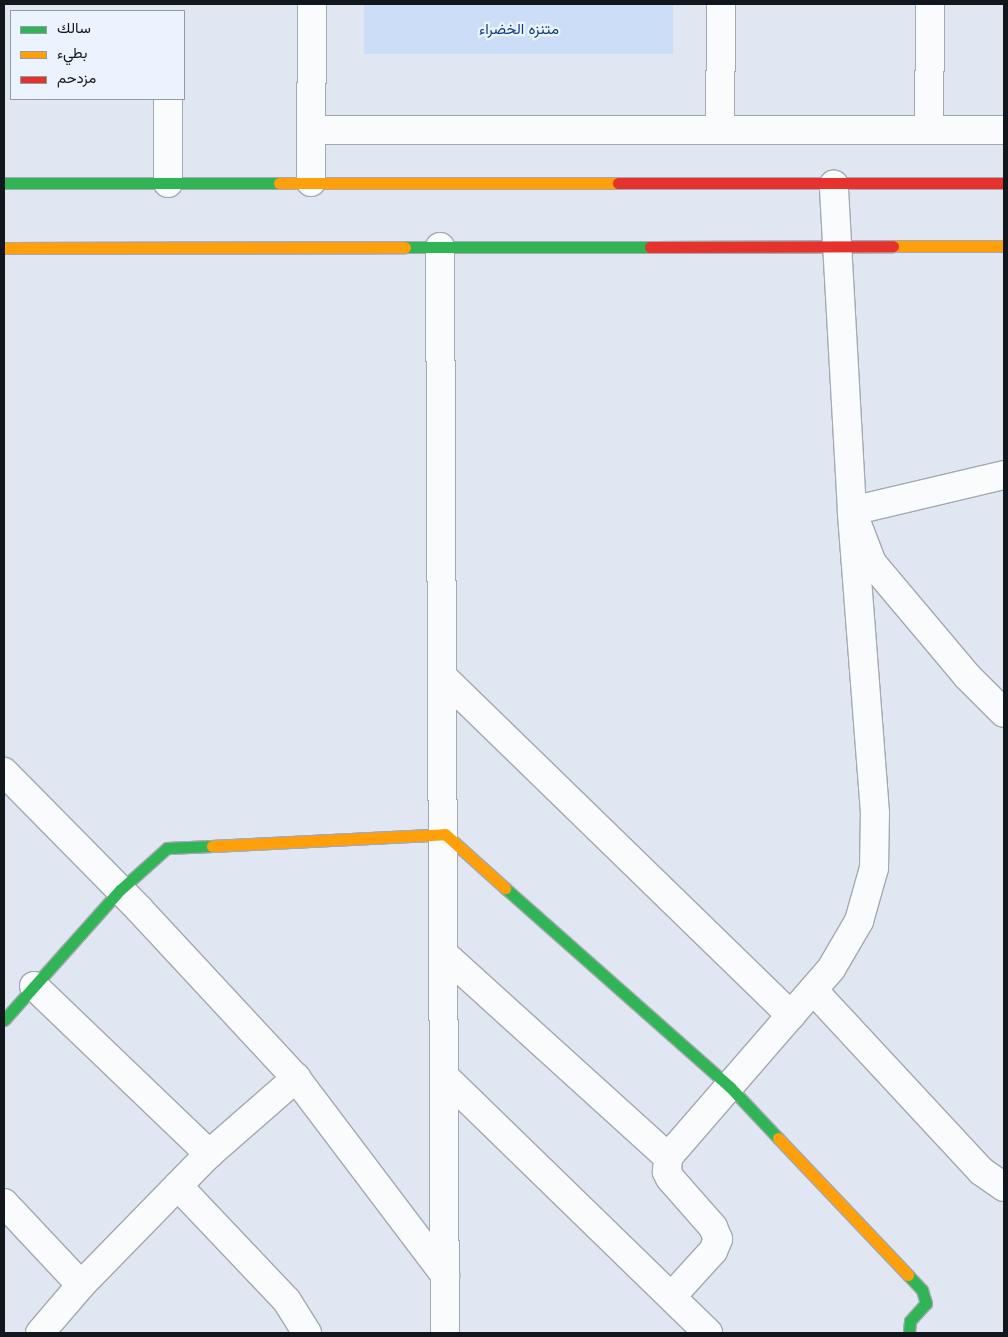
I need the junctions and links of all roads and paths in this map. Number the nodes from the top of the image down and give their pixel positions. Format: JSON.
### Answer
{"nodes":[{"id":1,"x":312,"y":4,"type":"edge"},
{"id":2,"x":721,"y":4,"type":"edge"},
{"id":3,"x":930,"y":4,"type":"edge"},
{"id":4,"x":168,"y":100,"type":"edge"},
{"id":5,"x":312,"y":130,"type":"junction"},
{"id":6,"x":720,"y":130,"type":"junction"},
{"id":7,"x":929,"y":130,"type":"junction"},
{"id":8,"x":1004,"y":130,"type":"edge"},
{"id":9,"x":311,"y":182,"type":"junction"},
{"id":10,"x":4,"y":183,"type":"edge"},
{"id":11,"x":168,"y":183,"type":"junction"},
{"id":12,"x":1004,"y":183,"type":"edge"},
{"id":13,"x":834,"y":184,"type":"junction"},
{"id":14,"x":1004,"y":246,"type":"edge"},
{"id":15,"x":440,"y":247,"type":"junction"},
{"id":16,"x":838,"y":247,"type":"junction"},
{"id":17,"x":4,"y":248,"type":"edge"},
{"id":18,"x":1004,"y":475,"type":"edge"},
{"id":19,"x":852,"y":511,"type":"junction"},
{"id":20,"x":444,"y":678,"type":"junction"},
{"id":21,"x":1004,"y":713,"type":"edge"},
{"id":22,"x":4,"y":772,"type":"edge"},
{"id":23,"x":445,"y":834,"type":"junction"},
{"id":24,"x":120,"y":890,"type":"junction"},
{"id":25,"x":445,"y":955,"type":"junction"},
{"id":26,"x":34,"y":986,"type":"junction"},
{"id":27,"x":813,"y":990,"type":"junction"},
{"id":28,"x":6,"y":1013,"type":"edge"},
{"id":29,"x":791,"y":1016,"type":"junction"},
{"id":30,"x":445,"y":1077,"type":"junction"},
{"id":31,"x":296,"y":1078,"type":"junction"},
{"id":32,"x":730,"y":1087,"type":"junction"},
{"id":33,"x":209,"y":1154,"type":"junction"},
{"id":34,"x":668,"y":1157,"type":"junction"},
{"id":35,"x":178,"y":1186,"type":"junction"},
{"id":36,"x":1004,"y":1187,"type":"edge"},
{"id":37,"x":4,"y":1203,"type":"edge"},
{"id":38,"x":445,"y":1275,"type":"junction"},
{"id":39,"x":82,"y":1285,"type":"junction"},
{"id":40,"x":672,"y":1296,"type":"junction"},
{"id":41,"x":40,"y":1333,"type":"edge"},
{"id":42,"x":308,"y":1333,"type":"edge"},
{"id":43,"x":445,"y":1333,"type":"edge"},
{"id":44,"x":708,"y":1333,"type":"edge"},
{"id":45,"x":909,"y":1333,"type":"edge"}],
"edges":[{"from":1,"to":5,"type":"street"},
{"from":2,"to":6,"type":"street"},
{"from":3,"to":7,"type":"street"},
{"from":4,"to":11,"type":"street"},
{"from":5,"to":6,"type":"street"},
{"from":5,"to":9,"type":"street"},
{"from":6,"to":7,"type":"street"},
{"from":7,"to":8,"type":"street"},
{"from":9,"to":11,"type":"street"},
{"from":9,"to":13,"type":"street"},
{"from":10,"to":11,"type":"street"},
{"from":12,"to":13,"type":"street"},
{"from":13,"to":16,"type":"street"},
{"from":14,"to":16,"type":"street"},
{"from":15,"to":16,"type":"street"},
{"from":15,"to":17,"type":"street"},
{"from":15,"to":20,"type":"street"},
{"from":16,"to":19,"type":"street"},
{"from":18,"to":19,"type":"street"},
{"from":19,"to":21,"type":"street"},
{"from":19,"to":27,"type":"street"},
{"from":20,"to":23,"type":"street"},
{"from":20,"to":29,"type":"street"},
{"from":22,"to":24,"type":"street"},
{"from":23,"to":24,"type":"street"},
{"from":23,"to":25,"type":"street"},
{"from":23,"to":32,"type":"street"},
{"from":24,"to":26,"type":"street"},
{"from":24,"to":31,"type":"street"},
{"from":25,"to":30,"type":"street"},
{"from":25,"to":34,"type":"street"},
{"from":26,"to":28,"type":"street"},
{"from":26,"to":33,"type":"street"},
{"from":27,"to":29,"type":"street"},
{"from":27,"to":36,"type":"street"},
{"from":29,"to":32,"type":"street"},
{"from":30,"to":38,"type":"street"},
{"from":30,"to":40,"type":"street"},
{"from":31,"to":33,"type":"street"},
{"from":31,"to":38,"type":"street"},
{"from":32,"to":34,"type":"street"},
{"from":32,"to":45,"type":"street"},
{"from":33,"to":35,"type":"street"},
{"from":34,"to":40,"type":"street"},
{"from":35,"to":39,"type":"street"},
{"from":35,"to":42,"type":"street"},
{"from":37,"to":39,"type":"street"},
{"from":38,"to":43,"type":"street"},
{"from":39,"to":41,"type":"street"},
{"from":40,"to":44,"type":"street"}]}
